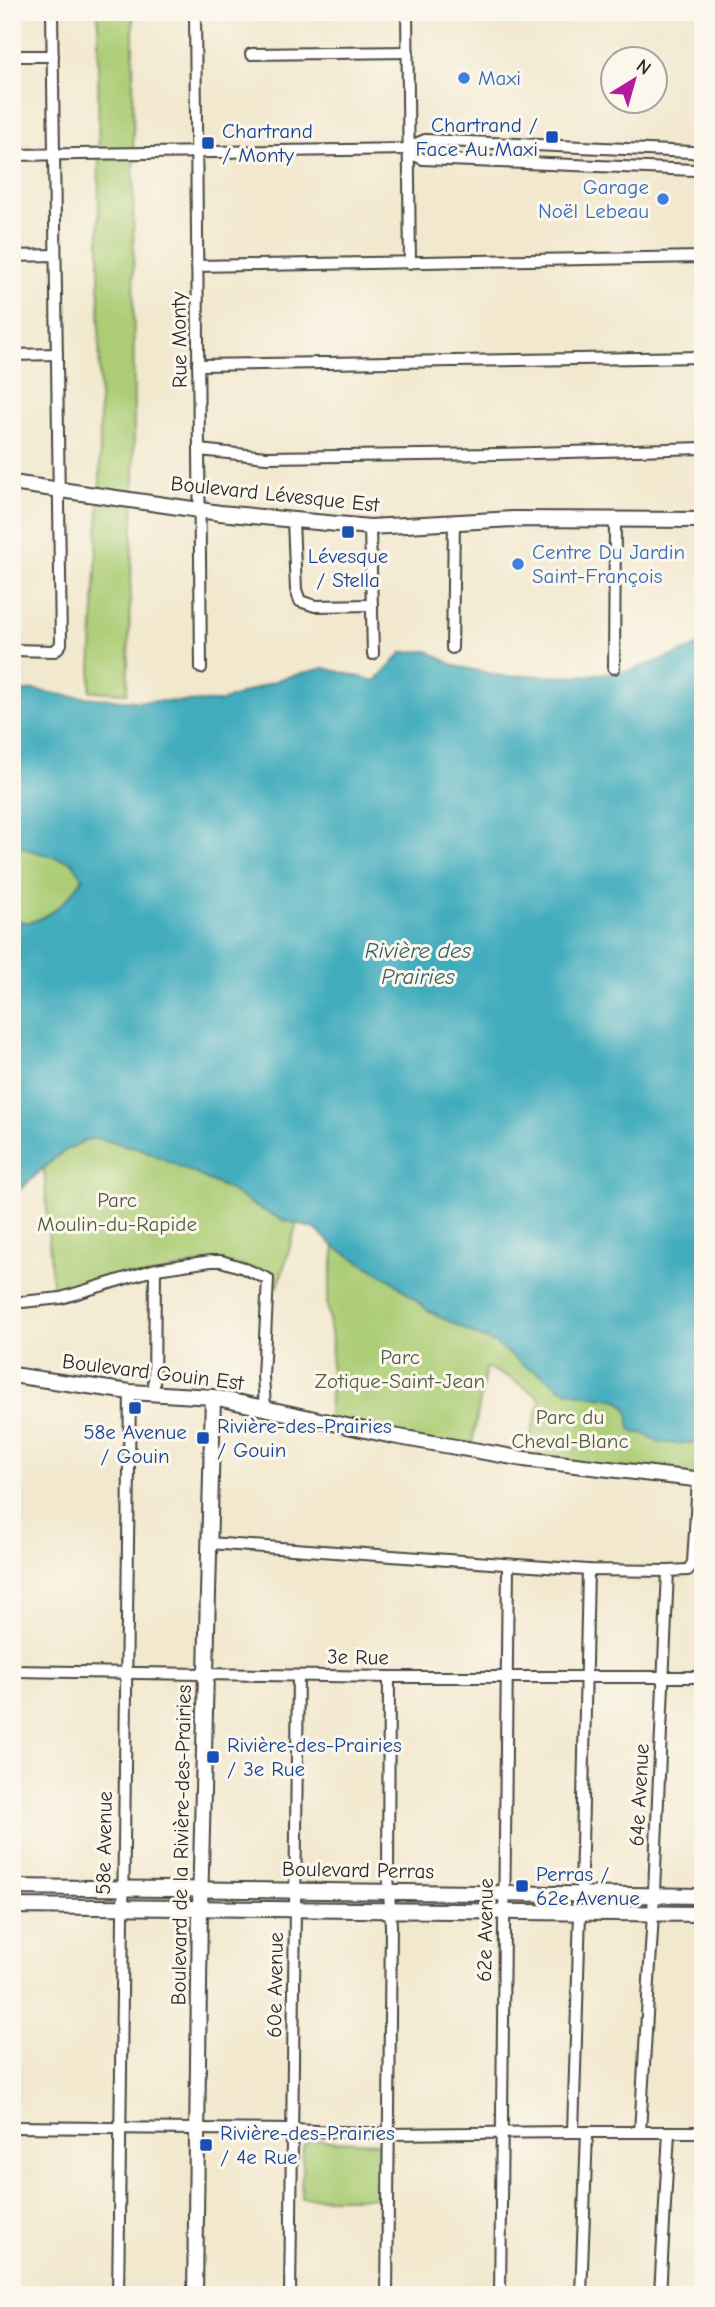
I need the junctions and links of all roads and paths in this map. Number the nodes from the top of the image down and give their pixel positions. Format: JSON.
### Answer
{"nodes":[{"id":1,"x":52,"y":12,"type":"edge"},
{"id":2,"x":195,"y":12,"type":"edge"},
{"id":3,"x":407,"y":12,"type":"edge"},
{"id":4,"x":408,"y":52,"type":"junction"},
{"id":5,"x":251,"y":54,"type":"dead end"},
{"id":6,"x":12,"y":56,"type":"edge"},
{"id":7,"x":53,"y":56,"type":"junction"},
{"id":8,"x":502,"y":144,"type":"junction"},
{"id":9,"x":409,"y":149,"type":"junction"},
{"id":10,"x":196,"y":153,"type":"junction"},
{"id":11,"x":54,"y":154,"type":"junction"},
{"id":12,"x":12,"y":155,"type":"edge"},
{"id":13,"x":703,"y":156,"type":"edge"},
{"id":14,"x":502,"y":162,"type":"junction"},
{"id":15,"x":703,"y":168,"type":"edge"},
{"id":16,"x":55,"y":255,"type":"junction"},
{"id":17,"x":12,"y":256,"type":"edge"},
{"id":18,"x":703,"y":257,"type":"edge"},
{"id":19,"x":410,"y":262,"type":"junction"},
{"id":20,"x":197,"y":266,"type":"junction"},
{"id":21,"x":57,"y":354,"type":"junction"},
{"id":22,"x":12,"y":355,"type":"edge"},
{"id":23,"x":703,"y":357,"type":"edge"},
{"id":24,"x":198,"y":365,"type":"junction"},
{"id":25,"x":703,"y":448,"type":"edge"},
{"id":26,"x":199,"y":450,"type":"junction"},
{"id":27,"x":12,"y":483,"type":"edge"},
{"id":28,"x":58,"y":490,"type":"junction"},
{"id":29,"x":200,"y":509,"type":"junction"},
{"id":30,"x":703,"y":520,"type":"edge"},
{"id":31,"x":293,"y":521,"type":"junction"},
{"id":32,"x":615,"y":521,"type":"junction"},
{"id":33,"x":454,"y":523,"type":"junction"},
{"id":34,"x":370,"y":527,"type":"junction"},
{"id":35,"x":372,"y":604,"type":"junction"},
{"id":36,"x":453,"y":648,"type":"dead end"},
{"id":37,"x":12,"y":650,"type":"edge"},
{"id":38,"x":373,"y":654,"type":"dead end"},
{"id":39,"x":201,"y":668,"type":"dead end"},
{"id":40,"x":614,"y":668,"type":"dead end"},
{"id":41,"x":155,"y":1270,"type":"junction"},
{"id":42,"x":12,"y":1303,"type":"edge"},
{"id":43,"x":12,"y":1375,"type":"edge"},
{"id":44,"x":130,"y":1392,"type":"junction"},
{"id":45,"x":154,"y":1394,"type":"junction"},
{"id":46,"x":213,"y":1397,"type":"junction"},
{"id":47,"x":265,"y":1408,"type":"junction"},
{"id":48,"x":701,"y":1480,"type":"edge"},
{"id":49,"x":209,"y":1543,"type":"junction"},
{"id":50,"x":508,"y":1565,"type":"junction"},
{"id":51,"x":588,"y":1570,"type":"junction"},
{"id":52,"x":668,"y":1571,"type":"junction"},
{"id":53,"x":12,"y":1671,"type":"edge"},
{"id":54,"x":125,"y":1673,"type":"junction"},
{"id":55,"x":206,"y":1673,"type":"junction"},
{"id":56,"x":298,"y":1676,"type":"junction"},
{"id":57,"x":389,"y":1677,"type":"junction"},
{"id":58,"x":507,"y":1677,"type":"junction"},
{"id":59,"x":587,"y":1677,"type":"junction"},
{"id":60,"x":663,"y":1678,"type":"junction"},
{"id":61,"x":703,"y":1678,"type":"edge"},
{"id":62,"x":12,"y":1886,"type":"edge"},
{"id":63,"x":123,"y":1888,"type":"junction"},
{"id":64,"x":201,"y":1889,"type":"junction"},
{"id":65,"x":296,"y":1890,"type":"junction"},
{"id":66,"x":390,"y":1891,"type":"junction"},
{"id":67,"x":505,"y":1893,"type":"junction"},
{"id":68,"x":581,"y":1893,"type":"junction"},
{"id":69,"x":653,"y":1895,"type":"junction"},
{"id":70,"x":703,"y":1895,"type":"edge"},
{"id":71,"x":12,"y":1906,"type":"edge"},
{"id":72,"x":123,"y":1907,"type":"junction"},
{"id":73,"x":200,"y":1908,"type":"junction"},
{"id":74,"x":295,"y":1909,"type":"junction"},
{"id":75,"x":391,"y":1910,"type":"junction"},
{"id":76,"x":504,"y":1912,"type":"junction"},
{"id":77,"x":580,"y":1913,"type":"junction"},
{"id":78,"x":653,"y":1914,"type":"junction"},
{"id":79,"x":703,"y":1914,"type":"edge"},
{"id":80,"x":12,"y":2127,"type":"edge"},
{"id":81,"x":120,"y":2128,"type":"junction"},
{"id":82,"x":197,"y":2130,"type":"junction"},
{"id":83,"x":292,"y":2130,"type":"junction"},
{"id":84,"x":573,"y":2132,"type":"junction"},
{"id":85,"x":587,"y":2132,"type":"junction"},
{"id":86,"x":640,"y":2132,"type":"junction"},
{"id":87,"x":669,"y":2132,"type":"junction"},
{"id":88,"x":703,"y":2132,"type":"edge"},
{"id":89,"x":502,"y":2133,"type":"junction"},
{"id":90,"x":389,"y":2134,"type":"junction"},
{"id":91,"x":118,"y":2295,"type":"edge"},
{"id":92,"x":195,"y":2295,"type":"edge"},
{"id":93,"x":290,"y":2295,"type":"edge"},
{"id":94,"x":387,"y":2295,"type":"edge"},
{"id":95,"x":500,"y":2295,"type":"edge"},
{"id":96,"x":581,"y":2295,"type":"edge"},
{"id":97,"x":660,"y":2295,"type":"edge"}],
"edges":[{"from":1,"to":7,"type":"street"},
{"from":2,"to":10,"type":"street","name":"Rue Monty"},
{"from":3,"to":4,"type":"street"},
{"from":4,"to":5,"type":"street"},
{"from":4,"to":9,"type":"street"},
{"from":6,"to":7,"type":"street"},
{"from":7,"to":11,"type":"street"},
{"from":8,"to":9,"type":"street"},
{"from":8,"to":13,"type":"street"},
{"from":8,"to":14,"type":"street"},
{"from":9,"to":10,"type":"street"},
{"from":9,"to":14,"type":"street"},
{"from":9,"to":19,"type":"street"},
{"from":10,"to":11,"type":"street"},
{"from":10,"to":20,"type":"street","name":"Rue Monty"},
{"from":11,"to":12,"type":"street"},
{"from":11,"to":16,"type":"street"},
{"from":14,"to":15,"type":"street"},
{"from":16,"to":17,"type":"street"},
{"from":16,"to":21,"type":"street"},
{"from":18,"to":19,"type":"street"},
{"from":19,"to":20,"type":"street"},
{"from":20,"to":24,"type":"street","name":"Rue Monty"},
{"from":21,"to":22,"type":"street"},
{"from":21,"to":28,"type":"street"},
{"from":23,"to":24,"type":"street"},
{"from":24,"to":26,"type":"street","name":"Rue Monty"},
{"from":25,"to":26,"type":"street"},
{"from":26,"to":29,"type":"street","name":"Rue Monty"},
{"from":27,"to":28,"type":"street","name":"Boulevard Lévesque Est"},
{"from":28,"to":29,"type":"street","name":"Boulevard Lévesque Est"},
{"from":28,"to":37,"type":"street"},
{"from":29,"to":31,"type":"street","name":"Boulevard Lévesque Est"},
{"from":29,"to":39,"type":"street","name":"Rue Monty"},
{"from":30,"to":32,"type":"street","name":"Boulevard Lévesque Est"},
{"from":31,"to":34,"type":"street","name":"Boulevard Lévesque Est"},
{"from":31,"to":35,"type":"street"},
{"from":32,"to":33,"type":"street","name":"Boulevard Lévesque Est"},
{"from":32,"to":40,"type":"street"},
{"from":33,"to":34,"type":"street","name":"Boulevard Lévesque Est"},
{"from":33,"to":36,"type":"street"},
{"from":34,"to":35,"type":"street"},
{"from":35,"to":38,"type":"street"},
{"from":41,"to":42,"type":"street"},
{"from":41,"to":45,"type":"street"},
{"from":41,"to":47,"type":"street"},
{"from":43,"to":44,"type":"street","name":"Boulevard Gouin Est"},
{"from":44,"to":45,"type":"street","name":"Boulevard Gouin Est"},
{"from":44,"to":54,"type":"street","name":"58e Avenue"},
{"from":45,"to":46,"type":"street","name":"Boulevard Gouin Est"},
{"from":46,"to":47,"type":"street","name":"Boulevard Gouin Est"},
{"from":46,"to":49,"type":"street","name":"Boulevard de la Rivière-des-Prairies"},
{"from":47,"to":48,"type":"street","name":"Boulevard Gouin Est"},
{"from":48,"to":52,"type":"street"},
{"from":49,"to":50,"type":"street"},
{"from":49,"to":55,"type":"street","name":"Boulevard de la Rivière-des-Prairies"},
{"from":50,"to":51,"type":"street"},
{"from":50,"to":58,"type":"street","name":"62e Avenue"},
{"from":51,"to":52,"type":"street"},
{"from":51,"to":59,"type":"street"},
{"from":52,"to":60,"type":"street","name":"64e Avenue"},
{"from":53,"to":54,"type":"street","name":"3e Rue"},
{"from":54,"to":55,"type":"street","name":"3e Rue"},
{"from":54,"to":63,"type":"street","name":"58e Avenue"},
{"from":55,"to":56,"type":"street","name":"3e Rue"},
{"from":55,"to":64,"type":"street","name":"Boulevard de la Rivière-des-Prairies"},
{"from":56,"to":57,"type":"street","name":"3e Rue"},
{"from":56,"to":65,"type":"street","name":"60e Avenue"},
{"from":57,"to":58,"type":"street","name":"3e Rue"},
{"from":57,"to":66,"type":"street"},
{"from":58,"to":59,"type":"street","name":"3e Rue"},
{"from":58,"to":67,"type":"street","name":"62e Avenue"},
{"from":59,"to":60,"type":"street","name":"3e Rue"},
{"from":59,"to":68,"type":"street"},
{"from":60,"to":61,"type":"street","name":"3e Rue"},
{"from":60,"to":69,"type":"street","name":"64e Avenue"},
{"from":62,"to":63,"type":"street","name":"Boulevard Perras"},
{"from":63,"to":64,"type":"street","name":"Boulevard Perras"},
{"from":63,"to":72,"type":"street","name":"58e Avenue"},
{"from":64,"to":65,"type":"street","name":"Boulevard Perras"},
{"from":64,"to":73,"type":"street","name":"Boulevard de la Rivière-des-Prairies"},
{"from":65,"to":66,"type":"street","name":"Boulevard Perras"},
{"from":65,"to":74,"type":"street","name":"60e Avenue"},
{"from":66,"to":67,"type":"street","name":"Boulevard Perras"},
{"from":66,"to":75,"type":"street"},
{"from":67,"to":68,"type":"street","name":"Boulevard Perras"},
{"from":67,"to":76,"type":"street","name":"62e Avenue"},
{"from":68,"to":69,"type":"street","name":"Boulevard Perras"},
{"from":69,"to":70,"type":"street","name":"Boulevard Perras"},
{"from":69,"to":78,"type":"street","name":"64e Avenue"},
{"from":71,"to":72,"type":"street","name":"Boulevard Perras"},
{"from":72,"to":73,"type":"street","name":"Boulevard Perras"},
{"from":72,"to":81,"type":"street","name":"58e Avenue"},
{"from":73,"to":74,"type":"street","name":"Boulevard Perras"},
{"from":73,"to":82,"type":"street","name":"Boulevard de la Rivière-des-Prairies"},
{"from":74,"to":75,"type":"street","name":"Boulevard Perras"},
{"from":74,"to":83,"type":"street","name":"60e Avenue"},
{"from":75,"to":76,"type":"street","name":"Boulevard Perras"},
{"from":75,"to":90,"type":"street"},
{"from":76,"to":77,"type":"street","name":"Boulevard Perras"},
{"from":76,"to":89,"type":"street","name":"62e Avenue"},
{"from":77,"to":78,"type":"street","name":"Boulevard Perras"},
{"from":77,"to":84,"type":"street"},
{"from":78,"to":79,"type":"street","name":"Boulevard Perras"},
{"from":78,"to":86,"type":"street","name":"64e Avenue"},
{"from":80,"to":81,"type":"street"},
{"from":81,"to":82,"type":"street"},
{"from":81,"to":91,"type":"street","name":"58e Avenue"},
{"from":82,"to":83,"type":"street"},
{"from":82,"to":92,"type":"street","name":"Boulevard de la Rivière-des-Prairies"},
{"from":83,"to":90,"type":"street"},
{"from":83,"to":93,"type":"street","name":"60e Avenue"},
{"from":84,"to":85,"type":"street"},
{"from":84,"to":89,"type":"street"},
{"from":85,"to":86,"type":"street"},
{"from":85,"to":96,"type":"street"},
{"from":86,"to":87,"type":"street"},
{"from":87,"to":88,"type":"street"},
{"from":87,"to":97,"type":"street"},
{"from":89,"to":90,"type":"street"},
{"from":89,"to":95,"type":"street","name":"62e Avenue"},
{"from":90,"to":94,"type":"street"}]}
